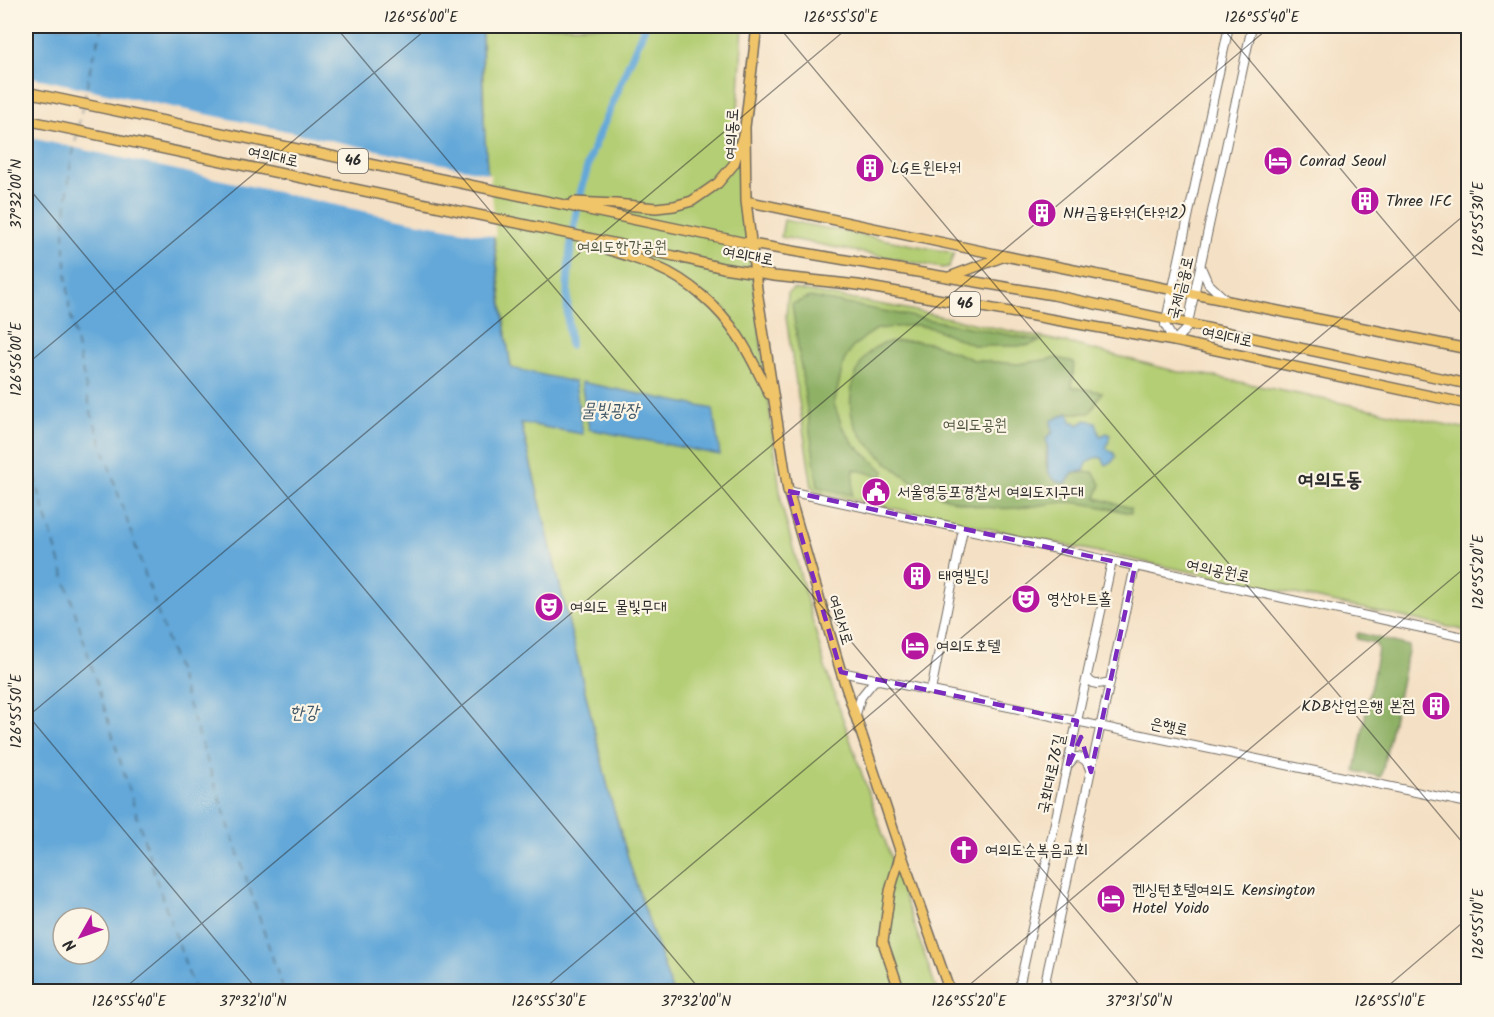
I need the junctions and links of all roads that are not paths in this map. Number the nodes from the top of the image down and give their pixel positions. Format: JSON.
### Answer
{"nodes":[{"id":1,"x":757,"y":26,"type":"edge"},
{"id":2,"x":1229,"y":26,"type":"edge"},
{"id":3,"x":1252,"y":26,"type":"edge"},
{"id":4,"x":26,"y":92,"type":"edge"},
{"id":5,"x":26,"y":120,"type":"edge"},
{"id":6,"x":745,"y":127,"type":"junction"},
{"id":7,"x":546,"y":201,"type":"junction"},
{"id":8,"x":746,"y":201,"type":"junction"},
{"id":9,"x":554,"y":230,"type":"junction"},
{"id":10,"x":752,"y":244,"type":"junction"},
{"id":11,"x":1005,"y":256,"type":"junction"},
{"id":12,"x":1201,"y":266,"type":"junction"},
{"id":13,"x":755,"y":274,"type":"junction"},
{"id":14,"x":947,"y":278,"type":"junction"},
{"id":15,"x":1171,"y":290,"type":"junction"},
{"id":16,"x":1195,"y":295,"type":"junction"},
{"id":17,"x":1227,"y":301,"type":"junction"},
{"id":18,"x":1166,"y":319,"type":"junction"},
{"id":19,"x":1188,"y":323,"type":"junction"},
{"id":20,"x":1174,"y":341,"type":"junction"},
{"id":21,"x":1468,"y":349,"type":"edge"},
{"id":22,"x":1468,"y":384,"type":"edge"},
{"id":23,"x":773,"y":403,"type":"junction"},
{"id":24,"x":1468,"y":404,"type":"edge"},
{"id":25,"x":788,"y":491,"type":"junction"},
{"id":26,"x":963,"y":529,"type":"junction"},
{"id":27,"x":1112,"y":561,"type":"junction"},
{"id":28,"x":1136,"y":566,"type":"junction"},
{"id":29,"x":1468,"y":638,"type":"edge"},
{"id":30,"x":841,"y":672,"type":"junction"},
{"id":31,"x":1087,"y":677,"type":"junction"},
{"id":32,"x":879,"y":680,"type":"junction"},
{"id":33,"x":1110,"y":682,"type":"junction"},
{"id":34,"x":931,"y":691,"type":"junction"},
{"id":35,"x":856,"y":716,"type":"junction"},
{"id":36,"x":1077,"y":721,"type":"junction"},
{"id":37,"x":1101,"y":726,"type":"junction"},
{"id":38,"x":1067,"y":769,"type":"junction"},
{"id":39,"x":1091,"y":772,"type":"junction"},
{"id":40,"x":1468,"y":803,"type":"edge"},
{"id":41,"x":901,"y":853,"type":"junction"},
{"id":42,"x":900,"y":992,"type":"edge"},
{"id":43,"x":950,"y":992,"type":"edge"},
{"id":44,"x":1018,"y":992,"type":"edge"},
{"id":45,"x":1043,"y":992,"type":"edge"}],
"edges":[{"from":1,"to":6,"type":"main road","name":"여의동로"},
{"from":2,"to":15,"type":"street","name":"국제금융로"},
{"from":3,"to":12,"type":"street","name":"국제금융로"},
{"from":4,"to":7,"type":"main road","name":"여의대로","number":"46"},
{"from":5,"to":9,"type":"main road","name":"여의대로","number":"46"},
{"from":6,"to":7,"type":"main road","number":"46"},
{"from":6,"to":8,"type":"main road","name":"여의동로"},
{"from":7,"to":10,"type":"main road","name":"여의대로","number":"46"},
{"from":8,"to":10,"type":"main road","name":"여의동로"},
{"from":8,"to":11,"type":"main road"},
{"from":9,"to":13,"type":"main road","name":"여의대로","number":"46"},
{"from":9,"to":23,"type":"main road","number":"46"},
{"from":10,"to":13,"type":"main road","name":"여의서로"},
{"from":10,"to":14,"type":"main road","name":"여의대로","number":"46"},
{"from":11,"to":14,"type":"main road","number":"46"},
{"from":11,"to":15,"type":"main road"},
{"from":12,"to":16,"type":"street","name":"국제금융로"},
{"from":12,"to":17,"type":"street"},
{"from":13,"to":20,"type":"main road","name":"여의대로","number":"46"},
{"from":13,"to":23,"type":"main road","name":"여의서로"},
{"from":14,"to":18,"type":"main road","name":"여의대로"},
{"from":15,"to":16,"type":"main road"},
{"from":15,"to":18,"type":"street","name":"국제금융로"},
{"from":16,"to":17,"type":"main road"},
{"from":16,"to":19,"type":"street","name":"국제금융로"},
{"from":17,"to":21,"type":"main road"},
{"from":18,"to":19,"type":"main road","name":"여의대로"},
{"from":18,"to":20,"type":"street","name":"국제금융로"},
{"from":19,"to":20,"type":"street","name":"국제금융로"},
{"from":19,"to":22,"type":"main road","name":"여의대로"},
{"from":20,"to":24,"type":"main road","name":"여의대로","number":"46"},
{"from":23,"to":25,"type":"main road","name":"여의서로"},
{"from":25,"to":26,"type":"street","name":"여의공원로"},
{"from":25,"to":30,"type":"main road","name":"여의서로"},
{"from":26,"to":27,"type":"street","name":"여의공원로"},
{"from":26,"to":34,"type":"street"},
{"from":27,"to":28,"type":"street","name":"여의공원로"},
{"from":27,"to":31,"type":"street","name":"국회대로76길"},
{"from":28,"to":29,"type":"street","name":"여의공원로"},
{"from":28,"to":33,"type":"street"},
{"from":30,"to":32,"type":"street","name":"은행로"},
{"from":30,"to":35,"type":"main road","name":"여의서로"},
{"from":31,"to":33,"type":"street"},
{"from":31,"to":36,"type":"street","name":"국회대로76길"},
{"from":32,"to":34,"type":"street","name":"은행로"},
{"from":32,"to":35,"type":"street"},
{"from":33,"to":37,"type":"street"},
{"from":34,"to":36,"type":"street","name":"은행로"},
{"from":35,"to":41,"type":"main road","name":"여의서로"},
{"from":36,"to":37,"type":"street","name":"은행로"},
{"from":36,"to":38,"type":"street","name":"국회대로76길"},
{"from":37,"to":39,"type":"street"},
{"from":37,"to":40,"type":"street","name":"은행로"},
{"from":38,"to":39,"type":"street"},
{"from":38,"to":44,"type":"street","name":"국회대로76길"},
{"from":39,"to":45,"type":"street"},
{"from":41,"to":42,"type":"main road"},
{"from":41,"to":43,"type":"main road","name":"여의서로"}]}
